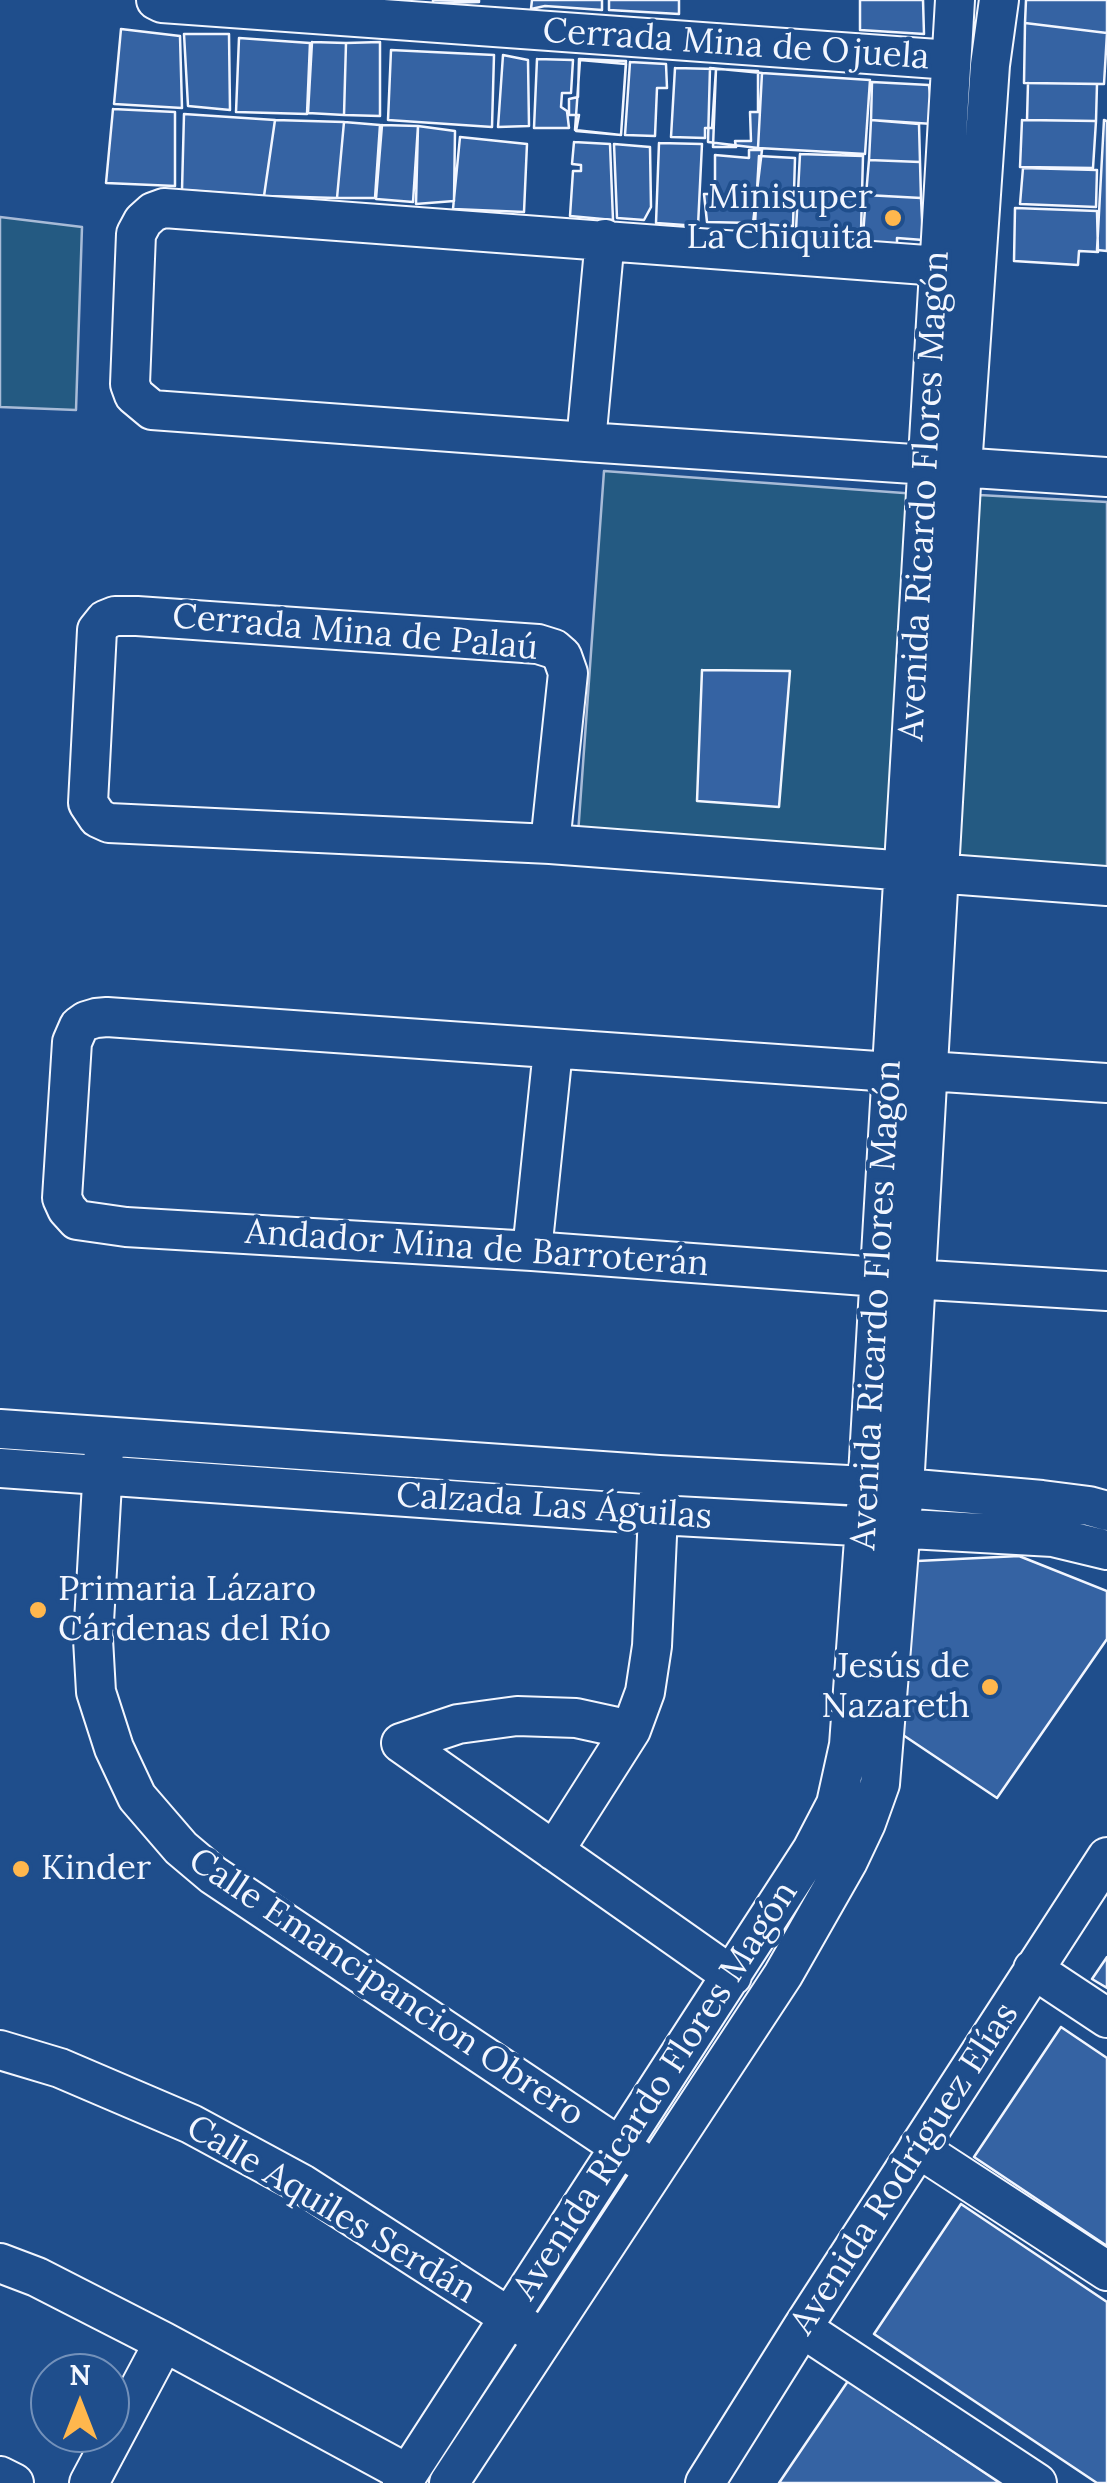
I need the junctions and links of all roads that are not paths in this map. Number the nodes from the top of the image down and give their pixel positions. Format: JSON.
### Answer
{"nodes":[{"id":1,"x":955,"y":0,"type":"edge"},
{"id":2,"x":999,"y":0,"type":"edge"},
{"id":3,"x":159,"y":2,"type":"edge"},
{"id":4,"x":951,"y":60,"type":"junction"},
{"id":5,"x":605,"y":239,"type":"junction"},
{"id":6,"x":939,"y":266,"type":"junction"},
{"id":7,"x":586,"y":442,"type":"junction"},
{"id":8,"x":945,"y":466,"type":"junction"},
{"id":9,"x":1107,"y":476,"type":"edge"},
{"id":10,"x":550,"y":844,"type":"junction"},
{"id":11,"x":921,"y":872,"type":"junction"},
{"id":12,"x":1107,"y":886,"type":"edge"},
{"id":13,"x":554,"y":1050,"type":"junction"},
{"id":14,"x":910,"y":1071,"type":"junction"},
{"id":15,"x":1107,"y":1083,"type":"edge"},
{"id":16,"x":532,"y":1251,"type":"junction"},
{"id":17,"x":879,"y":1277,"type":"junction"},
{"id":18,"x":916,"y":1280,"type":"junction"},
{"id":19,"x":1107,"y":1292,"type":"edge"},
{"id":20,"x":0,"y":1429,"type":"edge"},
{"id":21,"x":106,"y":1437,"type":"junction"},
{"id":22,"x":0,"y":1468,"type":"edge"},
{"id":23,"x":101,"y":1475,"type":"junction"},
{"id":24,"x":659,"y":1475,"type":"junction"},
{"id":25,"x":867,"y":1486,"type":"junction"},
{"id":26,"x":904,"y":1488,"type":"junction"},
{"id":27,"x":1107,"y":1511,"type":"edge"},
{"id":28,"x":659,"y":1515,"type":"junction"},
{"id":29,"x":883,"y":1527,"type":"junction"},
{"id":30,"x":1107,"y":1550,"type":"edge"},
{"id":31,"x":631,"y":1730,"type":"junction"},
{"id":32,"x":554,"y":1850,"type":"junction"},
{"id":33,"x":1107,"y":1857,"type":"edge"},
{"id":34,"x":1033,"y":1969,"type":"junction"},
{"id":35,"x":732,"y":1976,"type":"junction"},
{"id":36,"x":1107,"y":2018,"type":"edge"},
{"id":37,"x":0,"y":2050,"type":"edge"},
{"id":38,"x":620,"y":2148,"type":"junction"},
{"id":39,"x":918,"y":2148,"type":"junction"},
{"id":40,"x":655,"y":2170,"type":"junction"},
{"id":41,"x":0,"y":2263,"type":"edge"},
{"id":42,"x":1107,"y":2271,"type":"edge"},
{"id":43,"x":510,"y":2318,"type":"junction"},
{"id":44,"x":802,"y":2328,"type":"junction"},
{"id":45,"x":543,"y":2340,"type":"junction"},
{"id":46,"x":164,"y":2342,"type":"junction"},
{"id":47,"x":0,"y":2476,"type":"edge"},
{"id":48,"x":405,"y":2479,"type":"edge"},
{"id":49,"x":14,"y":2483,"type":"edge"},
{"id":50,"x":90,"y":2483,"type":"edge"},
{"id":51,"x":449,"y":2483,"type":"edge"},
{"id":52,"x":705,"y":2483,"type":"edge"},
{"id":53,"x":1037,"y":2483,"type":"edge"}],
"edges":[{"from":1,"to":4,"type":"street","name":"Avenida Ricardo Flores Magón"},
{"from":2,"to":8,"type":"street","name":"Avenida Ricardo Flores Magón"},
{"from":3,"to":4,"type":"street","name":"Cerrada Mina de Ojuela"},
{"from":4,"to":6,"type":"street","name":"Avenida Ricardo Flores Magón"},
{"from":5,"to":6,"type":"street"},
{"from":5,"to":7,"type":"street"},
{"from":5,"to":7,"type":"street"},
{"from":6,"to":8,"type":"street","name":"Avenida Ricardo Flores Magón"},
{"from":7,"to":8,"type":"street"},
{"from":8,"to":9,"type":"street"},
{"from":8,"to":11,"type":"street","name":"Avenida Ricardo Flores Magón"},
{"from":10,"to":10,"type":"street","name":"Cerrada Mina de Palaú"},
{"from":10,"to":11,"type":"street"},
{"from":11,"to":12,"type":"street"},
{"from":11,"to":14,"type":"street","name":"Avenida Ricardo Flores Magón"},
{"from":13,"to":14,"type":"street"},
{"from":13,"to":16,"type":"street"},
{"from":13,"to":16,"type":"street","name":"Andador Mina de Barroterán"},
{"from":14,"to":15,"type":"street"},
{"from":14,"to":17,"type":"street","name":"Avenida Ricardo Flores Magón"},
{"from":14,"to":18,"type":"street","name":"Avenida Ricardo Flores Magón"},
{"from":16,"to":17,"type":"street","name":"Andador Mina de Barroterán"},
{"from":17,"to":18,"type":"street","name":"Andador Mina de Barroterán"},
{"from":17,"to":25,"type":"street","name":"Avenida Ricardo Flores Magón"},
{"from":18,"to":19,"type":"street","name":"Andador Mina de Barroterán"},
{"from":18,"to":26,"type":"street","name":"Avenida Ricardo Flores Magón"},
{"from":20,"to":21,"type":"street","name":"Calzada Las Águilas"},
{"from":21,"to":23,"type":"street","name":"Calle Emancipancion Obrero"},
{"from":21,"to":24,"type":"street","name":"Calzada Las Águilas"},
{"from":22,"to":23,"type":"street","name":"Calzada Las Águilas"},
{"from":23,"to":28,"type":"street","name":"Calzada Las Águilas"},
{"from":23,"to":38,"type":"street","name":"Calle Emancipancion Obrero"},
{"from":24,"to":25,"type":"street","name":"Calzada Las Águilas"},
{"from":24,"to":28,"type":"street"},
{"from":25,"to":26,"type":"street","name":"Calzada Las Águilas"},
{"from":25,"to":29,"type":"street","name":"Avenida Ricardo Flores Magón"},
{"from":26,"to":27,"type":"street","name":"Calzada Las Águilas"},
{"from":26,"to":29,"type":"street","name":"Avenida Ricardo Flores Magón"},
{"from":28,"to":29,"type":"street","name":"Calzada Las Águilas"},
{"from":28,"to":31,"type":"street"},
{"from":29,"to":30,"type":"street","name":"Calzada Las Águilas"},
{"from":29,"to":35,"type":"street","name":"Avenida Ricardo Flores Magón"},
{"from":29,"to":40,"type":"street","name":"Avenida Ricardo Flores Magón"},
{"from":31,"to":32,"type":"street"},
{"from":31,"to":32,"type":"street"},
{"from":32,"to":35,"type":"street"},
{"from":33,"to":34,"type":"street","name":"Avenida Rodríguez Elías"},
{"from":34,"to":36,"type":"street"},
{"from":34,"to":39,"type":"street","name":"Avenida Rodríguez Elías"},
{"from":35,"to":38,"type":"street","name":"Avenida Ricardo Flores Magón"},
{"from":37,"to":43,"type":"street","name":"Calle Aquiles Serdán"},
{"from":38,"to":40,"type":"street","name":"Calle Emancipancion Obrero"},
{"from":38,"to":43,"type":"street","name":"Avenida Ricardo Flores Magón"},
{"from":39,"to":42,"type":"street"},
{"from":39,"to":44,"type":"street","name":"Avenida Rodríguez Elías"},
{"from":40,"to":45,"type":"street","name":"Avenida Ricardo Flores Magón"},
{"from":41,"to":46,"type":"street"},
{"from":43,"to":45,"type":"street","name":"Calle Aquiles Serdán"},
{"from":43,"to":48,"type":"street","name":"Avenida Ricardo Flores Magón"},
{"from":44,"to":52,"type":"street","name":"Avenida Rodríguez Elías"},
{"from":44,"to":53,"type":"street"},
{"from":45,"to":51,"type":"street","name":"Avenida Ricardo Flores Magón"},
{"from":46,"to":48,"type":"street"},
{"from":46,"to":50,"type":"street"},
{"from":47,"to":49,"type":"street"}]}
